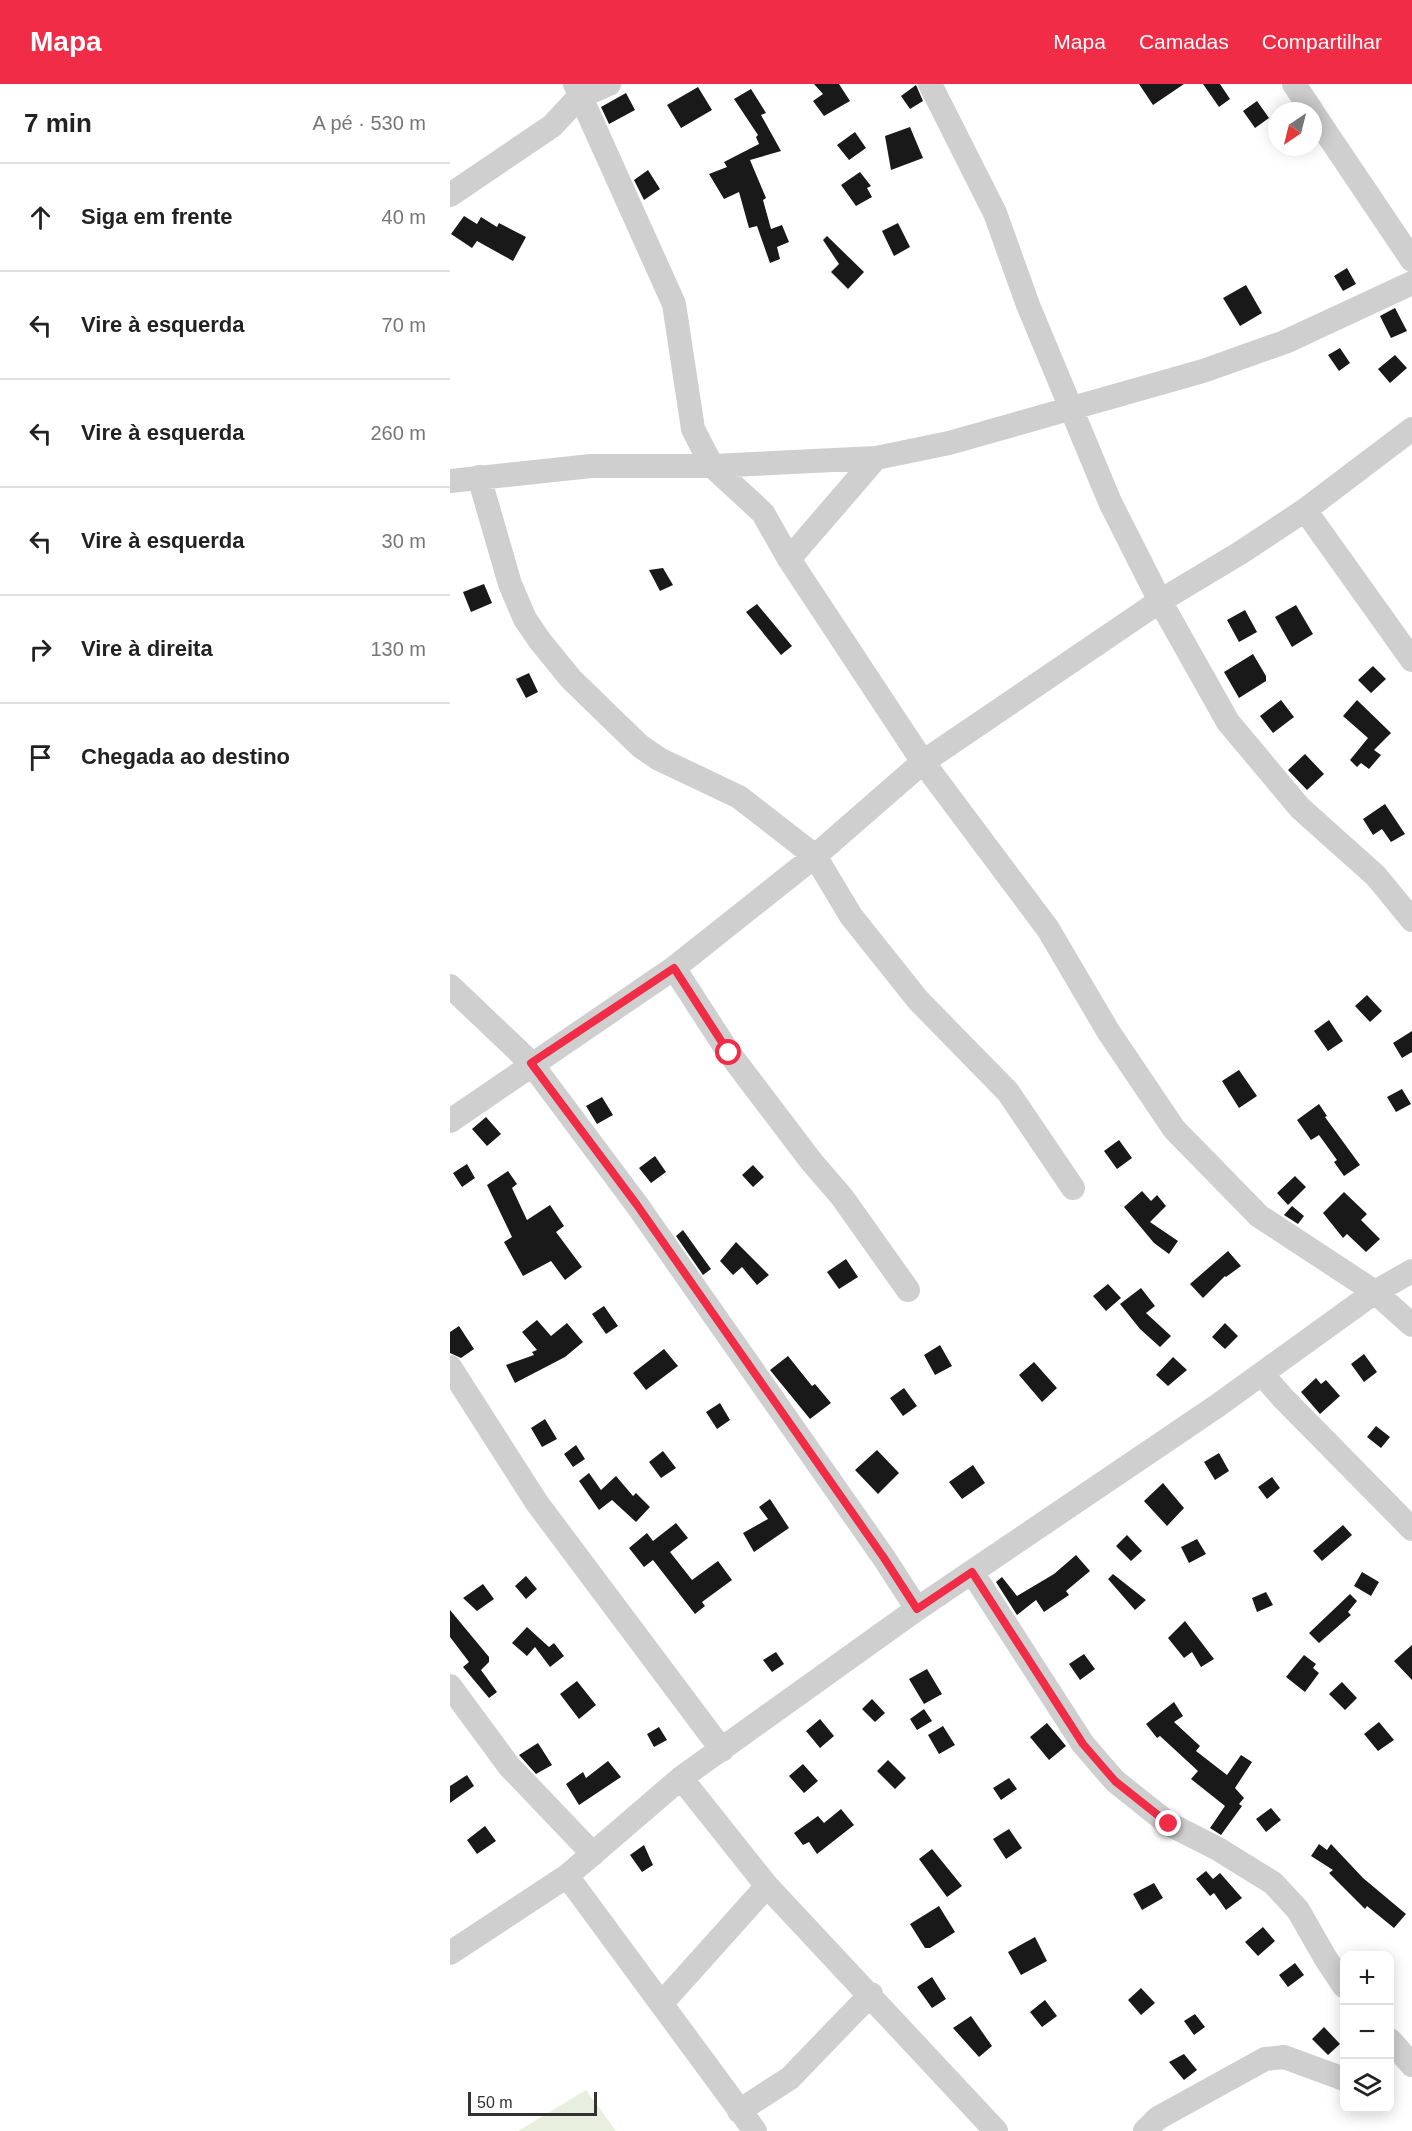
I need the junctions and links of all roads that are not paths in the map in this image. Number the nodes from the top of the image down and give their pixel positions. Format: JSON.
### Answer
{"nodes":[{"id":1,"x":609,"y":84,"type":"edge"},
{"id":2,"x":930,"y":84,"type":"edge"},
{"id":3,"x":1294,"y":84,"type":"edge"},
{"id":4,"x":577,"y":90,"type":"edge"},
{"id":5,"x":1306,"y":102,"type":"edge"},
{"id":6,"x":1322,"y":127,"type":"edge"},
{"id":7,"x":450,"y":195,"type":"edge"},
{"id":8,"x":1412,"y":260,"type":"edge"},
{"id":9,"x":1412,"y":283,"type":"edge"},
{"id":10,"x":1071,"y":409,"type":"junction"},
{"id":11,"x":1412,"y":429,"type":"edge"},
{"id":12,"x":876,"y":458,"type":"junction"},
{"id":13,"x":712,"y":466,"type":"junction"},
{"id":14,"x":479,"y":477,"type":"junction"},
{"id":15,"x":450,"y":481,"type":"edge"},
{"id":16,"x":1305,"y":510,"type":"junction"},
{"id":17,"x":789,"y":559,"type":"junction"},
{"id":18,"x":1160,"y":601,"type":"junction"},
{"id":19,"x":1412,"y":660,"type":"edge"},
{"id":20,"x":923,"y":762,"type":"junction"},
{"id":21,"x":815,"y":856,"type":"junction"},
{"id":22,"x":1412,"y":920,"type":"edge"},
{"id":23,"x":674,"y":968,"type":"junction"},
{"id":24,"x":450,"y":986,"type":"edge"},
{"id":25,"x":531,"y":1063,"type":"junction"},
{"id":26,"x":450,"y":1121,"type":"edge"},
{"id":27,"x":1074,"y":1188,"type":"dead end"},
{"id":28,"x":1412,"y":1271,"type":"edge"},
{"id":29,"x":908,"y":1290,"type":"dead end"},
{"id":30,"x":1375,"y":1292,"type":"junction"},
{"id":31,"x":1412,"y":1325,"type":"edge"},
{"id":32,"x":450,"y":1368,"type":"edge"},
{"id":33,"x":1262,"y":1374,"type":"junction"},
{"id":34,"x":1412,"y":1529,"type":"edge"},
{"id":35,"x":972,"y":1572,"type":"junction"},
{"id":36,"x":917,"y":1609,"type":"junction"},
{"id":37,"x":451,"y":1689,"type":"edge"},
{"id":38,"x":722,"y":1750,"type":"junction"},
{"id":39,"x":681,"y":1778,"type":"junction"},
{"id":40,"x":593,"y":1854,"type":"junction"},
{"id":41,"x":567,"y":1876,"type":"junction"},
{"id":42,"x":767,"y":1886,"type":"junction"},
{"id":43,"x":450,"y":1953,"type":"edge"},
{"id":44,"x":1340,"y":1980,"type":"edge"},
{"id":45,"x":871,"y":1994,"type":"junction"},
{"id":46,"x":662,"y":2003,"type":"junction"},
{"id":47,"x":1394,"y":2049,"type":"edge"},
{"id":48,"x":1403,"y":2065,"type":"edge"},
{"id":49,"x":1340,"y":2078,"type":"edge"},
{"id":50,"x":739,"y":2111,"type":"junction"},
{"id":51,"x":755,"y":2131,"type":"edge"},
{"id":52,"x":996,"y":2131,"type":"edge"},
{"id":53,"x":1145,"y":2131,"type":"edge"}],
"edges":[{"from":1,"to":4,"type":"street"},
{"from":2,"to":10,"type":"street"},
{"from":3,"to":5,"type":"street"},
{"from":4,"to":7,"type":"street"},
{"from":4,"to":13,"type":"street"},
{"from":6,"to":8,"type":"street"},
{"from":9,"to":10,"type":"street"},
{"from":10,"to":12,"type":"street"},
{"from":10,"to":18,"type":"street"},
{"from":11,"to":16,"type":"street"},
{"from":12,"to":13,"type":"street"},
{"from":12,"to":17,"type":"street"},
{"from":13,"to":14,"type":"street"},
{"from":13,"to":17,"type":"street"},
{"from":14,"to":15,"type":"street"},
{"from":14,"to":21,"type":"street"},
{"from":16,"to":18,"type":"street"},
{"from":16,"to":19,"type":"street"},
{"from":17,"to":20,"type":"street"},
{"from":18,"to":20,"type":"street"},
{"from":18,"to":22,"type":"street"},
{"from":20,"to":21,"type":"street"},
{"from":20,"to":30,"type":"street"},
{"from":21,"to":23,"type":"street"},
{"from":21,"to":27,"type":"street"},
{"from":23,"to":25,"type":"street"},
{"from":23,"to":29,"type":"street"},
{"from":24,"to":25,"type":"street"},
{"from":25,"to":26,"type":"street"},
{"from":25,"to":36,"type":"street"},
{"from":28,"to":30,"type":"street"},
{"from":30,"to":31,"type":"street"},
{"from":30,"to":33,"type":"street"},
{"from":32,"to":38,"type":"street"},
{"from":33,"to":34,"type":"street"},
{"from":33,"to":35,"type":"street"},
{"from":35,"to":36,"type":"street"},
{"from":35,"to":44,"type":"street"},
{"from":36,"to":38,"type":"street"},
{"from":37,"to":40,"type":"street"},
{"from":38,"to":39,"type":"street"},
{"from":39,"to":40,"type":"street"},
{"from":39,"to":42,"type":"street"},
{"from":40,"to":41,"type":"street"},
{"from":41,"to":43,"type":"street"},
{"from":41,"to":46,"type":"street"},
{"from":42,"to":45,"type":"street"},
{"from":42,"to":46,"type":"street"},
{"from":45,"to":50,"type":"street"},
{"from":45,"to":52,"type":"street"},
{"from":46,"to":50,"type":"street"},
{"from":47,"to":48,"type":"street"},
{"from":49,"to":53,"type":"street"},
{"from":50,"to":51,"type":"street"}]}
